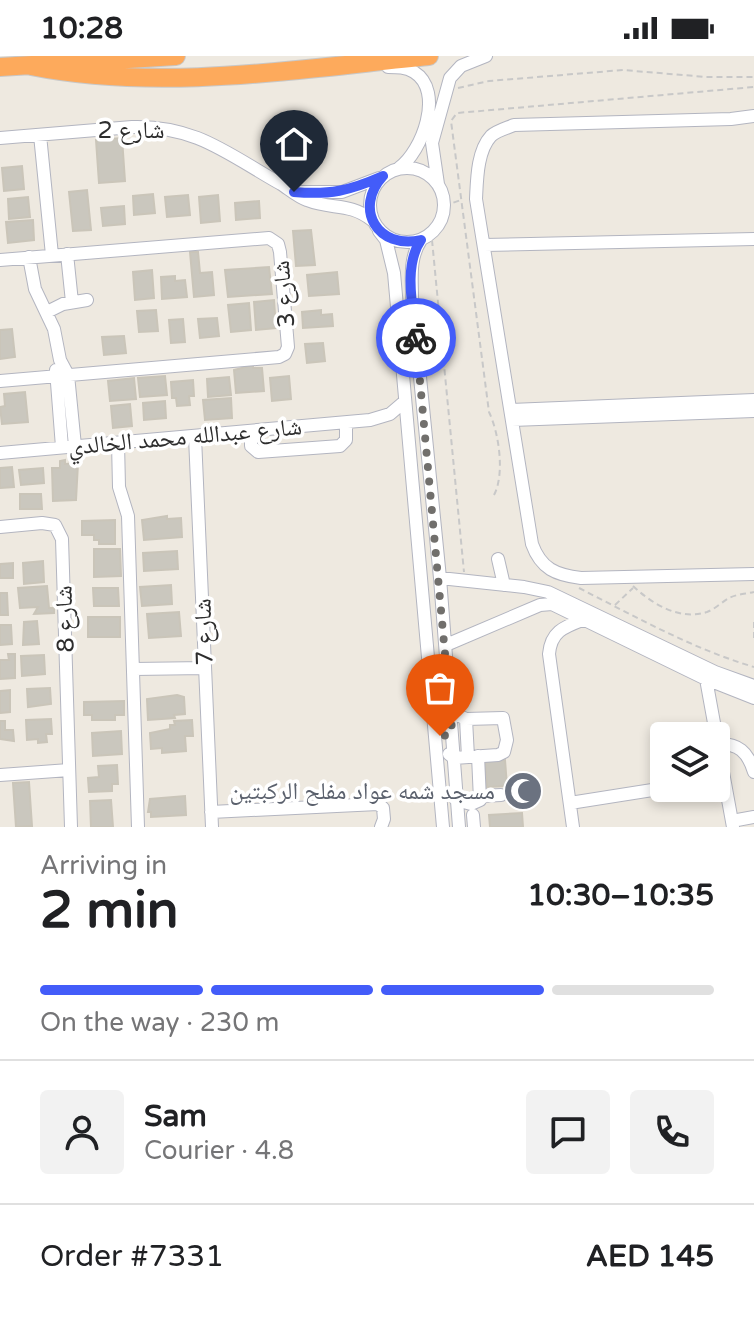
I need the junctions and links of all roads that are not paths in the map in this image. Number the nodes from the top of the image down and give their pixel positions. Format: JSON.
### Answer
{"nodes":[{"id":1,"x":176,"y":56,"type":"edge"},
{"id":2,"x":429,"y":56,"type":"edge"},
{"id":3,"x":486,"y":56,"type":"edge"},
{"id":4,"x":337,"y":65,"type":"junction"},
{"id":5,"x":31,"y":66,"type":"junction"},
{"id":6,"x":0,"y":67,"type":"edge"},
{"id":7,"x":754,"y":116,"type":"edge"},
{"id":8,"x":40,"y":135,"type":"junction"},
{"id":9,"x":0,"y":138,"type":"edge"},
{"id":10,"x":399,"y":168,"type":"junction"},
{"id":11,"x":383,"y":176,"type":"junction"},
{"id":12,"x":438,"y":185,"type":"junction"},
{"id":13,"x":294,"y":192,"type":"junction"},
{"id":14,"x":376,"y":226,"type":"junction"},
{"id":15,"x":425,"y":237,"type":"junction"},
{"id":16,"x":754,"y":239,"type":"edge"},
{"id":17,"x":484,"y":245,"type":"junction"},
{"id":18,"x":67,"y":254,"type":"junction"},
{"id":19,"x":52,"y":255,"type":"junction"},
{"id":20,"x":29,"y":257,"type":"junction"},
{"id":21,"x":0,"y":260,"type":"edge"},
{"id":22,"x":87,"y":300,"type":"dead end"},
{"id":23,"x":72,"y":302,"type":"junction"},
{"id":24,"x":47,"y":312,"type":"junction"},
{"id":25,"x":62,"y":376,"type":"junction"},
{"id":26,"x":0,"y":381,"type":"edge"},
{"id":27,"x":754,"y":400,"type":"edge"},
{"id":28,"x":404,"y":402,"type":"junction"},
{"id":29,"x":645,"y":410,"type":"junction"},
{"id":30,"x":754,"y":411,"type":"edge"},
{"id":31,"x":512,"y":415,"type":"junction"},
{"id":32,"x":370,"y":420,"type":"junction"},
{"id":33,"x":346,"y":423,"type":"junction"},
{"id":34,"x":251,"y":431,"type":"junction"},
{"id":35,"x":406,"y":435,"type":"junction"},
{"id":36,"x":195,"y":437,"type":"junction"},
{"id":37,"x":118,"y":443,"type":"junction"},
{"id":38,"x":68,"y":447,"type":"junction"},
{"id":39,"x":0,"y":453,"type":"edge"},
{"id":40,"x":0,"y":527,"type":"edge"},
{"id":41,"x":754,"y":574,"type":"edge"},
{"id":42,"x":440,"y":578,"type":"junction"},
{"id":43,"x":490,"y":583,"type":"junction"},
{"id":44,"x":504,"y":585,"type":"junction"},
{"id":45,"x":585,"y":619,"type":"junction"},
{"id":46,"x":446,"y":645,"type":"junction"},
{"id":47,"x":205,"y":668,"type":"junction"},
{"id":48,"x":134,"y":669,"type":"junction"},
{"id":49,"x":706,"y":679,"type":"junction"},
{"id":50,"x":754,"y":686,"type":"edge"},
{"id":51,"x":739,"y":693,"type":"junction"},
{"id":52,"x":754,"y":698,"type":"edge"},
{"id":53,"x":451,"y":712,"type":"junction"},
{"id":54,"x":713,"y":718,"type":"junction"},
{"id":55,"x":466,"y":719,"type":"junction"},
{"id":56,"x":714,"y":722,"type":"edge"},
{"id":57,"x":433,"y":729,"type":"junction"},
{"id":58,"x":452,"y":730,"type":"junction"},
{"id":59,"x":730,"y":744,"type":"edge"},
{"id":60,"x":473,"y":756,"type":"junction"},
{"id":61,"x":454,"y":758,"type":"junction"},
{"id":62,"x":436,"y":760,"type":"junction"},
{"id":63,"x":69,"y":770,"type":"junction"},
{"id":64,"x":754,"y":772,"type":"edge"},
{"id":65,"x":0,"y":775,"type":"edge"},
{"id":66,"x":650,"y":790,"type":"edge"},
{"id":67,"x":501,"y":795,"type":"dead end"},
{"id":68,"x":481,"y":796,"type":"junction"},
{"id":69,"x":456,"y":800,"type":"junction"},
{"id":70,"x":726,"y":802,"type":"edge"},
{"id":71,"x":570,"y":803,"type":"junction"},
{"id":72,"x":211,"y":812,"type":"junction"},
{"id":73,"x":754,"y":817,"type":"edge"},
{"id":74,"x":732,"y":824,"type":"edge"},
{"id":75,"x":440,"y":825,"type":"edge"},
{"id":76,"x":71,"y":827,"type":"edge"},
{"id":77,"x":138,"y":827,"type":"edge"},
{"id":78,"x":212,"y":827,"type":"edge"},
{"id":79,"x":381,"y":827,"type":"edge"},
{"id":80,"x":459,"y":827,"type":"edge"},
{"id":81,"x":573,"y":827,"type":"edge"}],
"edges":[{"from":1,"to":5,"type":"highway"},
{"from":2,"to":4,"type":"highway"},
{"from":3,"to":12,"type":"street"},
{"from":4,"to":5,"type":"highway"},
{"from":4,"to":10,"type":"street"},
{"from":5,"to":6,"type":"highway"},
{"from":7,"to":17,"type":"street"},
{"from":8,"to":9,"type":"street","name":"شارع 2"},
{"from":8,"to":13,"type":"street","name":"شارع 2"},
{"from":8,"to":19,"type":"street"},
{"from":10,"to":11,"type":"street"},
{"from":10,"to":12,"type":"street"},
{"from":11,"to":13,"type":"street","name":"شارع 2"},
{"from":11,"to":14,"type":"street"},
{"from":12,"to":15,"type":"street"},
{"from":13,"to":14,"type":"street","name":"شارع 2"},
{"from":14,"to":15,"type":"street"},
{"from":14,"to":28,"type":"street"},
{"from":15,"to":42,"type":"street"},
{"from":16,"to":17,"type":"street"},
{"from":17,"to":31,"type":"street"},
{"from":18,"to":19,"type":"street","name":"شارع 3"},
{"from":18,"to":23,"type":"street"},
{"from":18,"to":25,"type":"street","name":"شارع 3"},
{"from":19,"to":20,"type":"street","name":"شارع 3"},
{"from":20,"to":21,"type":"street","name":"شارع 3"},
{"from":20,"to":24,"type":"street"},
{"from":22,"to":23,"type":"street"},
{"from":23,"to":24,"type":"street"},
{"from":24,"to":25,"type":"street"},
{"from":25,"to":26,"type":"street","name":"شارع 3"},
{"from":25,"to":38,"type":"street"},
{"from":27,"to":29,"type":"street"},
{"from":28,"to":32,"type":"street","name":"شارع عبدالله محمد الخالدي"},
{"from":28,"to":35,"type":"street"},
{"from":29,"to":30,"type":"street"},
{"from":29,"to":31,"type":"street"},
{"from":31,"to":41,"type":"street"},
{"from":32,"to":33,"type":"street","name":"شارع عبدالله محمد الخالدي"},
{"from":32,"to":35,"type":"street","name":"شارع عبدالله محمد الخالدي"},
{"from":33,"to":34,"type":"street","name":"شارع عبدالله محمد الخالدي"},
{"from":33,"to":34,"type":"street"},
{"from":34,"to":36,"type":"street","name":"شارع عبدالله محمد الخالدي"},
{"from":35,"to":57,"type":"street"},
{"from":36,"to":37,"type":"street","name":"شارع عبدالله محمد الخالدي"},
{"from":36,"to":47,"type":"street","name":"شارع 7"},
{"from":37,"to":38,"type":"street","name":"شارع عبدالله محمد الخالدي"},
{"from":37,"to":48,"type":"street"},
{"from":38,"to":39,"type":"street","name":"شارع عبدالله محمد الخالدي"},
{"from":40,"to":63,"type":"street","name":"شارع 8"},
{"from":42,"to":43,"type":"street"},
{"from":42,"to":46,"type":"street"},
{"from":43,"to":44,"type":"street"},
{"from":43,"to":44,"type":"street"},
{"from":44,"to":50,"type":"street"},
{"from":45,"to":46,"type":"street"},
{"from":45,"to":49,"type":"street"},
{"from":45,"to":71,"type":"street"},
{"from":46,"to":53,"type":"street"},
{"from":47,"to":48,"type":"street"},
{"from":47,"to":72,"type":"street","name":"شارع 7"},
{"from":48,"to":77,"type":"street"},
{"from":49,"to":51,"type":"street"},
{"from":49,"to":54,"type":"street"},
{"from":51,"to":52,"type":"street"},
{"from":51,"to":54,"type":"street"},
{"from":53,"to":55,"type":"street"},
{"from":53,"to":58,"type":"street"},
{"from":54,"to":56,"type":"street"},
{"from":55,"to":60,"type":"street"},
{"from":55,"to":60,"type":"street"},
{"from":57,"to":58,"type":"street"},
{"from":57,"to":62,"type":"street"},
{"from":58,"to":61,"type":"street"},
{"from":59,"to":64,"type":"street"},
{"from":60,"to":61,"type":"street"},
{"from":60,"to":68,"type":"street"},
{"from":61,"to":62,"type":"street"},
{"from":61,"to":69,"type":"street"},
{"from":62,"to":75,"type":"street"},
{"from":63,"to":65,"type":"street"},
{"from":63,"to":76,"type":"street","name":"شارع 8"},
{"from":66,"to":71,"type":"street"},
{"from":67,"to":68,"type":"street"},
{"from":68,"to":69,"type":"street"},
{"from":69,"to":80,"type":"street"},
{"from":70,"to":74,"type":"street"},
{"from":71,"to":81,"type":"street"},
{"from":72,"to":78,"type":"street","name":"شارع 7"},
{"from":72,"to":79,"type":"street"},
{"from":73,"to":74,"type":"street"}]}
